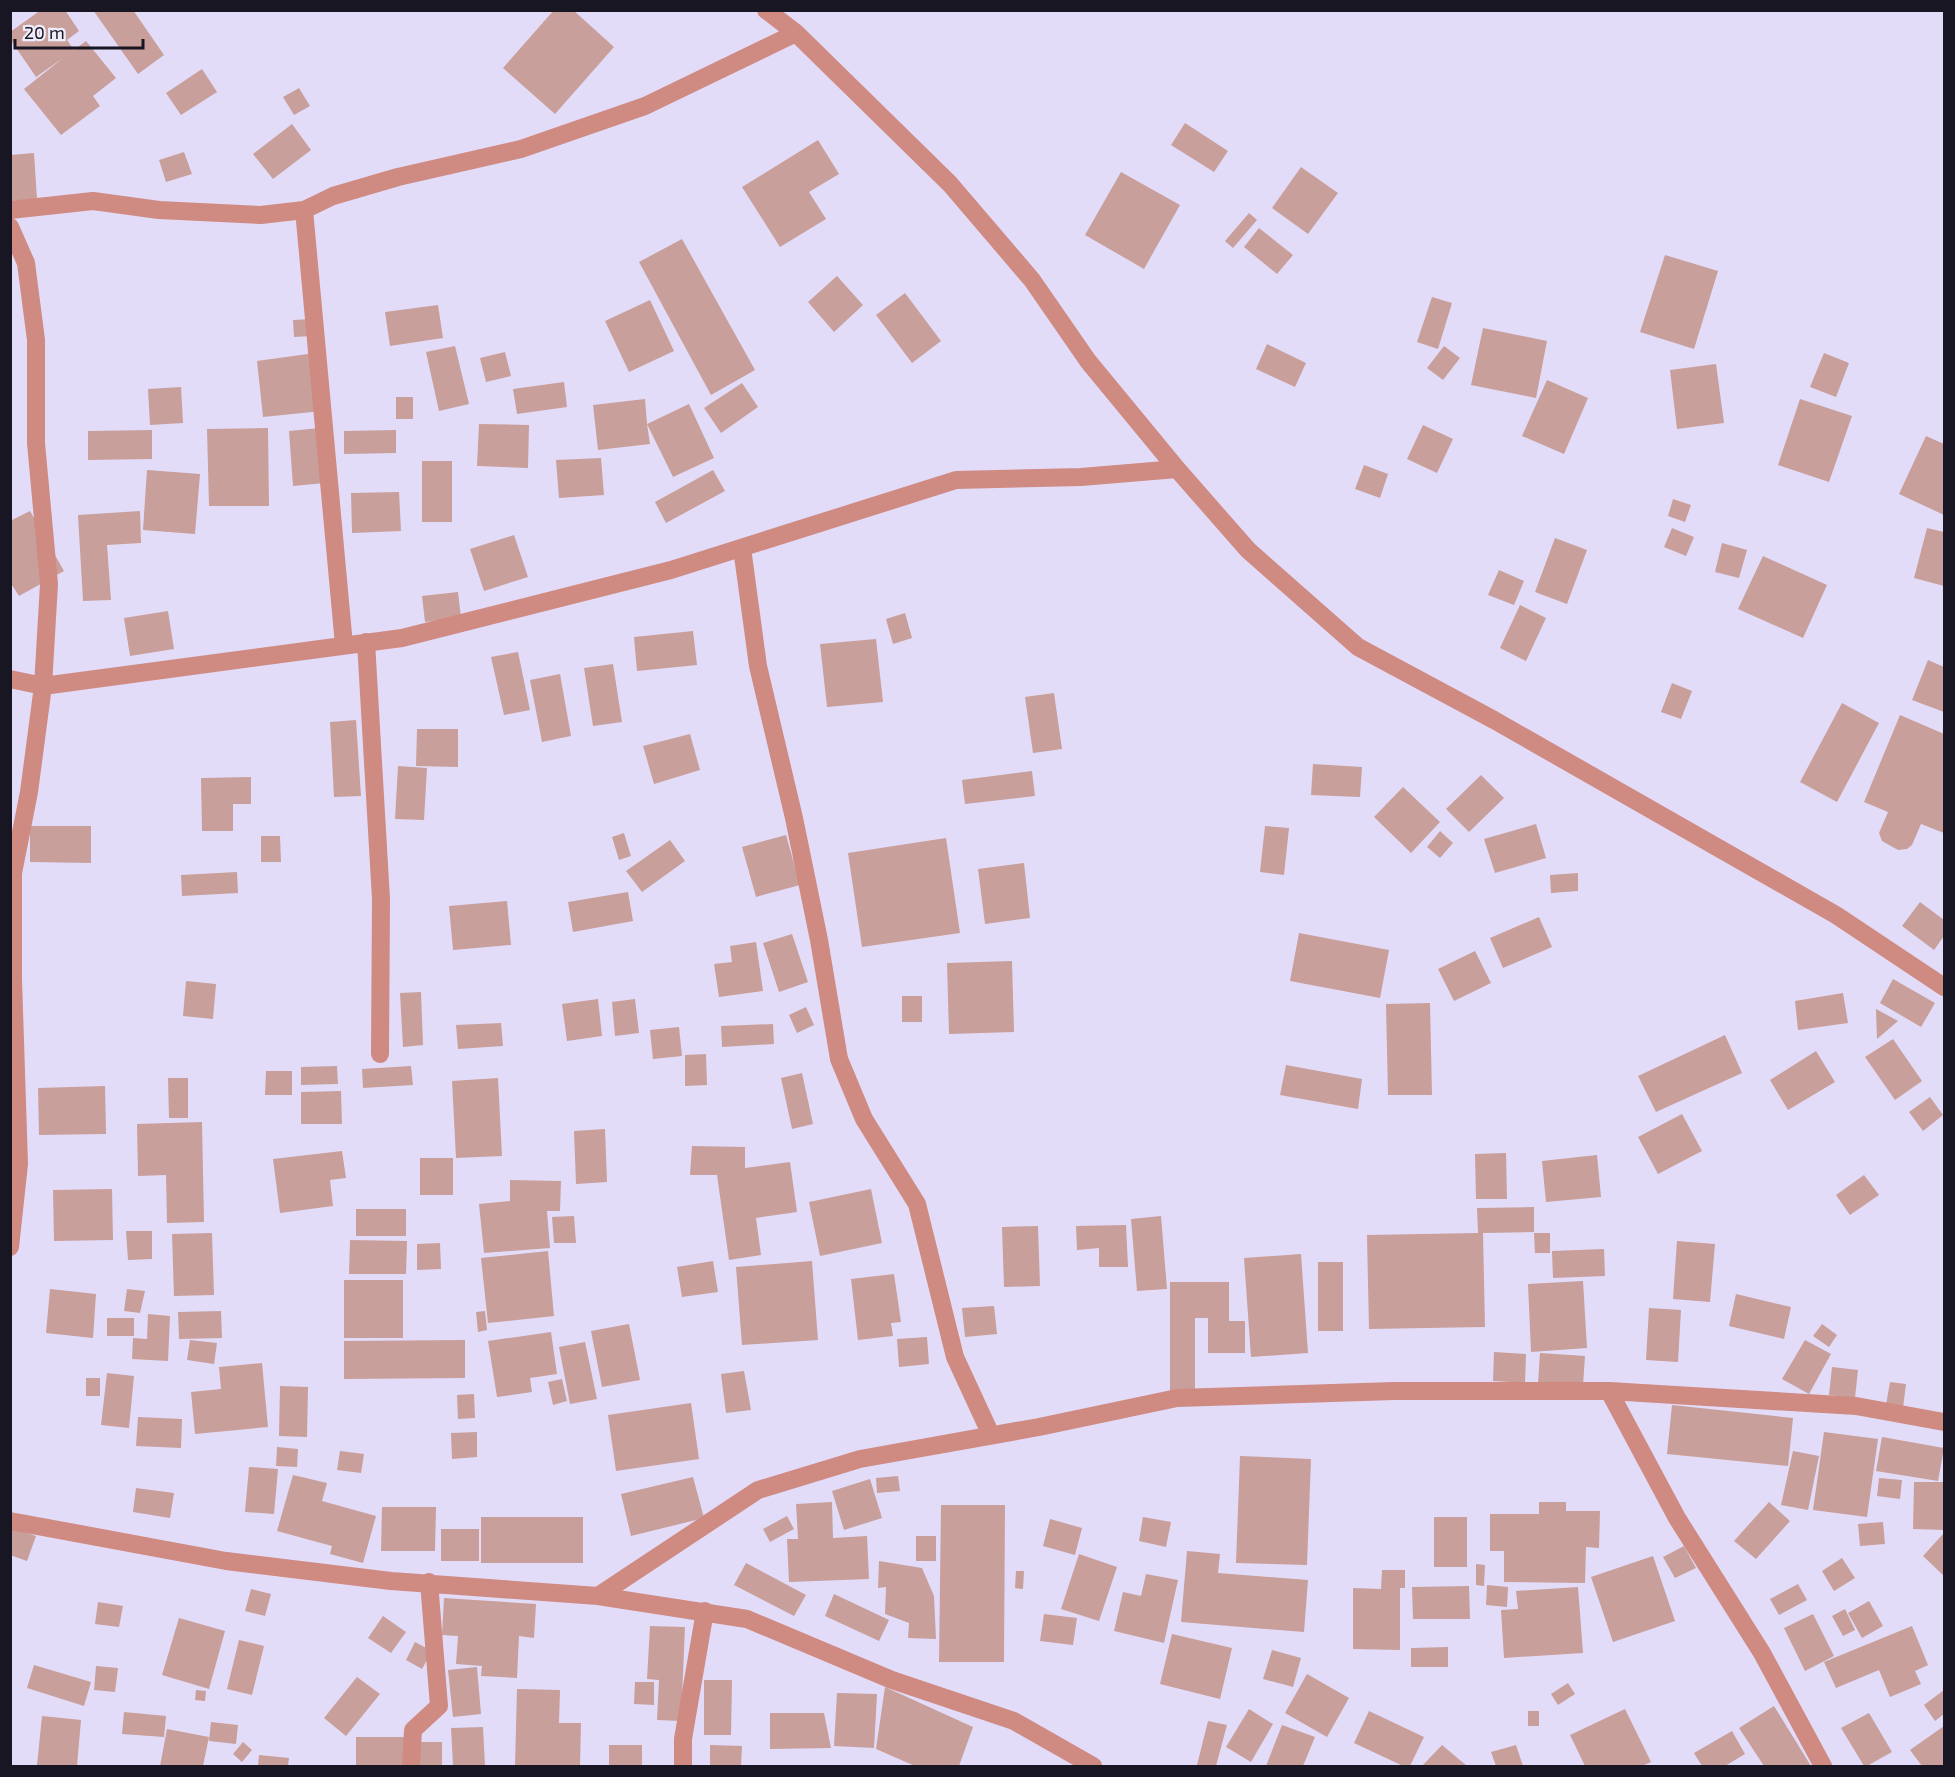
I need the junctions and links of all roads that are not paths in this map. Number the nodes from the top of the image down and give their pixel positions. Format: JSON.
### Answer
{"nodes":[{"id":1,"x":766,"y":10,"type":"edge"},
{"id":2,"x":796,"y":33,"type":"junction"},
{"id":3,"x":10,"y":210,"type":"edge"},
{"id":4,"x":304,"y":210,"type":"junction"},
{"id":5,"x":10,"y":227,"type":"edge"},
{"id":6,"x":1177,"y":469,"type":"junction"},
{"id":7,"x":742,"y":548,"type":"junction"},
{"id":8,"x":366,"y":642,"type":"junction"},
{"id":9,"x":344,"y":645,"type":"junction"},
{"id":10,"x":10,"y":679,"type":"edge"},
{"id":11,"x":43,"y":686,"type":"junction"},
{"id":12,"x":1944,"y":987,"type":"edge"},
{"id":13,"x":380,"y":1054,"type":"dead end"},
{"id":14,"x":10,"y":1247,"type":"edge"},
{"id":15,"x":1609,"y":1391,"type":"junction"},
{"id":16,"x":1944,"y":1422,"type":"edge"},
{"id":17,"x":990,"y":1435,"type":"junction"},
{"id":18,"x":10,"y":1521,"type":"edge"},
{"id":19,"x":429,"y":1582,"type":"junction"},
{"id":20,"x":598,"y":1596,"type":"junction"},
{"id":21,"x":705,"y":1611,"type":"junction"},
{"id":22,"x":411,"y":1767,"type":"edge"},
{"id":23,"x":683,"y":1767,"type":"edge"},
{"id":24,"x":1093,"y":1767,"type":"edge"},
{"id":25,"x":1823,"y":1767,"type":"edge"}],
"edges":[{"from":1,"to":2,"type":"street"},
{"from":2,"to":4,"type":"street"},
{"from":2,"to":6,"type":"street"},
{"from":3,"to":4,"type":"street"},
{"from":4,"to":9,"type":"street"},
{"from":5,"to":11,"type":"street"},
{"from":6,"to":7,"type":"street"},
{"from":6,"to":12,"type":"street"},
{"from":7,"to":8,"type":"street"},
{"from":7,"to":17,"type":"street"},
{"from":8,"to":9,"type":"street"},
{"from":8,"to":13,"type":"street"},
{"from":9,"to":11,"type":"street"},
{"from":10,"to":11,"type":"street"},
{"from":11,"to":14,"type":"street"},
{"from":15,"to":16,"type":"street"},
{"from":15,"to":17,"type":"street"},
{"from":15,"to":25,"type":"street"},
{"from":17,"to":20,"type":"street"},
{"from":18,"to":19,"type":"street"},
{"from":19,"to":20,"type":"street"},
{"from":19,"to":22,"type":"street"},
{"from":20,"to":21,"type":"street"},
{"from":21,"to":23,"type":"street"},
{"from":21,"to":24,"type":"street"}]}
